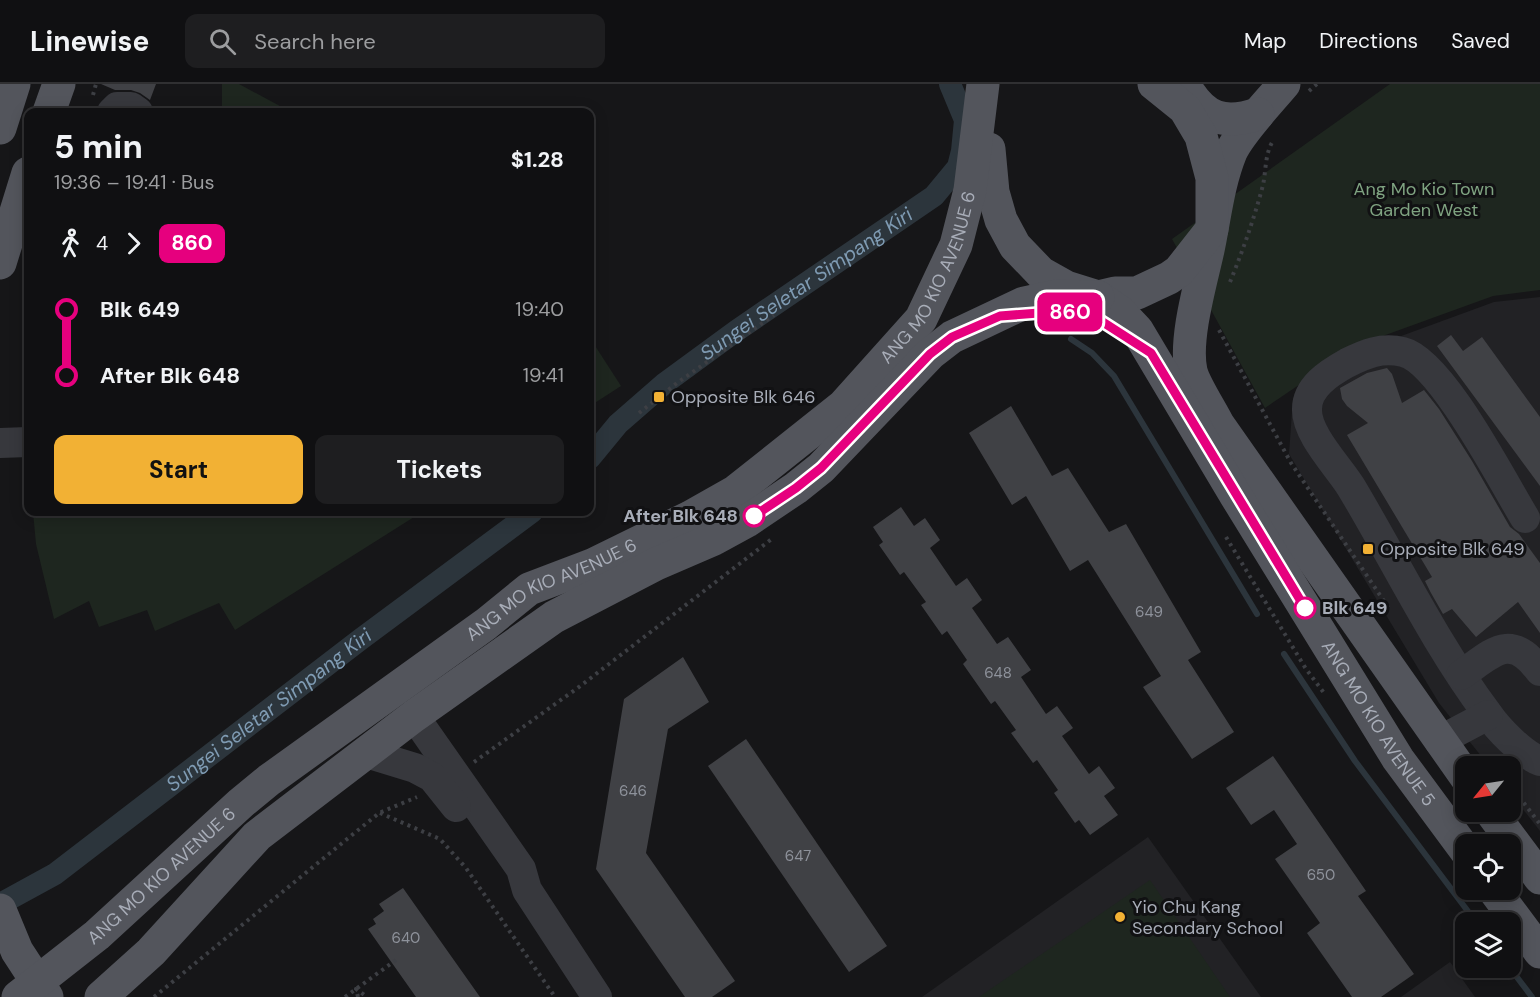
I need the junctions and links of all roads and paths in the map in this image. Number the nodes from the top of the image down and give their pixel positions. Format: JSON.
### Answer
{"nodes":[{"id":1,"x":14,"y":84,"type":"edge"},
{"id":2,"x":59,"y":84,"type":"edge"},
{"id":3,"x":984,"y":84,"type":"edge"},
{"id":4,"x":1154,"y":84,"type":"edge"},
{"id":5,"x":1184,"y":84,"type":"edge"},
{"id":6,"x":1317,"y":84,"type":"edge"},
{"id":7,"x":1293,"y":91,"type":"edge"},
{"id":8,"x":50,"y":108,"type":"edge"},
{"id":9,"x":116,"y":108,"type":"edge"},
{"id":10,"x":132,"y":108,"type":"edge"},
{"id":11,"x":1267,"y":125,"type":"junction"},
{"id":12,"x":0,"y":128,"type":"edge"},
{"id":13,"x":24,"y":186,"type":"edge"},
{"id":14,"x":1212,"y":229,"type":"junction"},
{"id":15,"x":956,"y":245,"type":"junction"},
{"id":16,"x":0,"y":263,"type":"edge"},
{"id":17,"x":1227,"y":290,"type":"dead end"},
{"id":18,"x":1098,"y":297,"type":"junction"},
{"id":19,"x":774,"y":315,"type":"dead end"},
{"id":20,"x":1000,"y":316,"type":"junction"},
{"id":21,"x":1214,"y":321,"type":"dead end"},
{"id":22,"x":1151,"y":353,"type":"junction"},
{"id":23,"x":639,"y":414,"type":"dead end"},
{"id":24,"x":0,"y":442,"type":"edge"},
{"id":25,"x":24,"y":442,"type":"edge"},
{"id":26,"x":1289,"y":460,"type":"dead end"},
{"id":27,"x":1525,"y":518,"type":"dead end"},
{"id":28,"x":1271,"y":524,"type":"junction"},
{"id":29,"x":1540,"y":671,"type":"edge"},
{"id":30,"x":1461,"y":675,"type":"junction"},
{"id":31,"x":1488,"y":715,"type":"junction"},
{"id":32,"x":414,"y":716,"type":"junction"},
{"id":33,"x":1439,"y":741,"type":"junction"},
{"id":34,"x":366,"y":753,"type":"junction"},
{"id":35,"x":1540,"y":761,"type":"edge"},
{"id":36,"x":1455,"y":762,"type":"edge"},
{"id":37,"x":1521,"y":799,"type":"edge"},
{"id":38,"x":379,"y":813,"type":"dead end"},
{"id":39,"x":1498,"y":822,"type":"edge"},
{"id":40,"x":1540,"y":824,"type":"edge"},
{"id":41,"x":1455,"y":836,"type":"edge"},
{"id":42,"x":1540,"y":878,"type":"edge"},
{"id":43,"x":527,"y":890,"type":"junction"},
{"id":44,"x":1501,"y":900,"type":"edge"},
{"id":45,"x":0,"y":910,"type":"edge"},
{"id":46,"x":1540,"y":952,"type":"edge"},
{"id":47,"x":396,"y":960,"type":"dead end"},
{"id":48,"x":356,"y":989,"type":"junction"},
{"id":49,"x":34,"y":992,"type":"edge"},
{"id":50,"x":101,"y":997,"type":"edge"},
{"id":51,"x":345,"y":997,"type":"edge"},
{"id":52,"x":358,"y":997,"type":"edge"},
{"id":53,"x":367,"y":997,"type":"edge"},
{"id":54,"x":555,"y":997,"type":"edge"},
{"id":55,"x":597,"y":997,"type":"edge"}],
"edges":[{"from":1,"to":12,"type":"main road"},
{"from":2,"to":8,"type":"main road"},
{"from":3,"to":15,"type":"main road","name":"ANG MO KIO AVENUE 6"},
{"from":3,"to":18,"type":"main road"},
{"from":4,"to":14,"type":"main road"},
{"from":5,"to":11,"type":"main road"},
{"from":6,"to":7,"type":"path"},
{"from":7,"to":11,"type":"main road"},
{"from":9,"to":10,"type":"street"},
{"from":11,"to":14,"type":"main road"},
{"from":11,"to":17,"type":"path"},
{"from":13,"to":16,"type":"main road"},
{"from":14,"to":18,"type":"main road","name":"ANG MO KIO AVENUE 6"},
{"from":14,"to":28,"type":"main road","name":"ANG MO KIO AVENUE 5"},
{"from":15,"to":20,"type":"main road"},
{"from":15,"to":49,"type":"main road","name":"ANG MO KIO AVENUE 6"},
{"from":18,"to":20,"type":"main road","name":"ANG MO KIO AVENUE 6"},
{"from":18,"to":22,"type":"main road","name":"ANG MO KIO AVENUE 5"},
{"from":19,"to":23,"type":"path"},
{"from":20,"to":22,"type":"main road"},
{"from":20,"to":32,"type":"main road","name":"ANG MO KIO AVENUE 6"},
{"from":21,"to":26,"type":"path"},
{"from":22,"to":28,"type":"main road","name":"ANG MO KIO AVENUE 5"},
{"from":24,"to":25,"type":"street"},
{"from":27,"to":30,"type":"street"},
{"from":28,"to":33,"type":"main road","name":"ANG MO KIO AVENUE 5"},
{"from":28,"to":41,"type":"main road","name":"ANG MO KIO AVENUE 5"},
{"from":29,"to":30,"type":"street"},
{"from":30,"to":31,"type":"street"},
{"from":31,"to":33,"type":"street"},
{"from":31,"to":35,"type":"street"},
{"from":32,"to":34,"type":"main road","name":"ANG MO KIO AVENUE 6"},
{"from":32,"to":43,"type":"street"},
{"from":33,"to":36,"type":"main road","name":"ANG MO KIO AVENUE 5"},
{"from":34,"to":43,"type":"street"},
{"from":34,"to":50,"type":"main road","name":"ANG MO KIO AVENUE 6"},
{"from":37,"to":40,"type":"path"},
{"from":38,"to":54,"type":"path"},
{"from":39,"to":42,"type":"main road"},
{"from":43,"to":55,"type":"street"},
{"from":44,"to":46,"type":"main road"},
{"from":45,"to":49,"type":"main road"},
{"from":47,"to":48,"type":"path"},
{"from":48,"to":51,"type":"path"},
{"from":48,"to":52,"type":"path"},
{"from":48,"to":53,"type":"path"}]}
